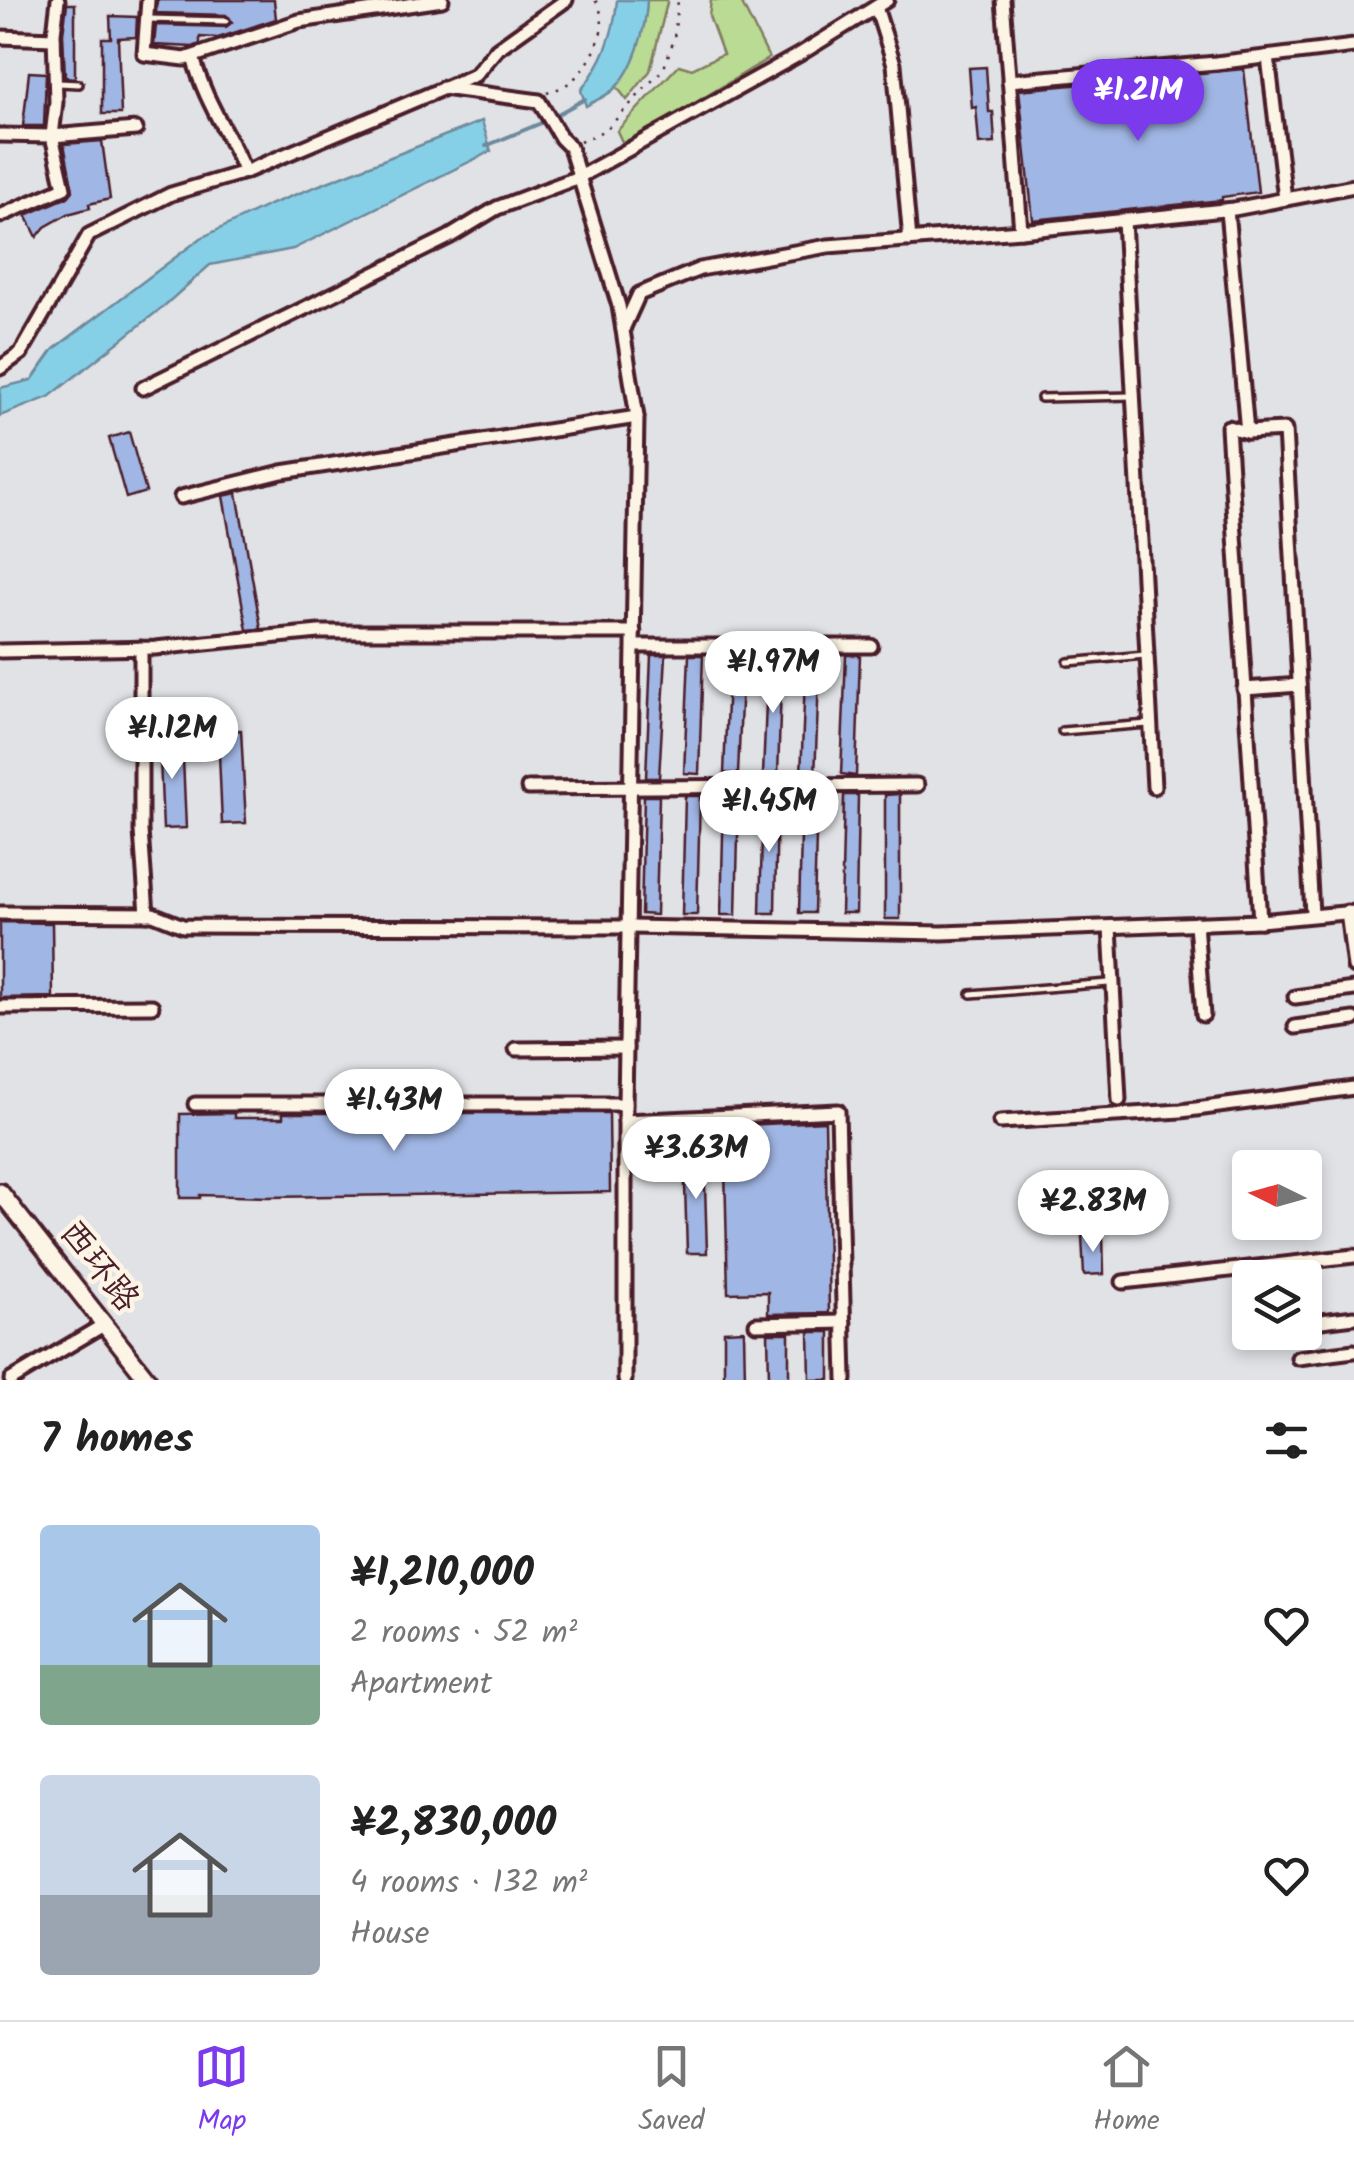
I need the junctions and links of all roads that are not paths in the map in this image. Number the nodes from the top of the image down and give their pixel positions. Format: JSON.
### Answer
{"nodes":[{"id":1,"x":58,"y":0,"type":"edge"},
{"id":2,"x":148,"y":0,"type":"edge"},
{"id":3,"x":442,"y":0,"type":"edge"},
{"id":4,"x":566,"y":0,"type":"edge"},
{"id":5,"x":1002,"y":0,"type":"edge"},
{"id":6,"x":882,"y":3,"type":"edge"},
{"id":7,"x":146,"y":19,"type":"junction"},
{"id":8,"x":226,"y":21,"type":"dead end"},
{"id":9,"x":0,"y":37,"type":"edge"},
{"id":10,"x":54,"y":38,"type":"junction"},
{"id":11,"x":1354,"y":46,"type":"edge"},
{"id":12,"x":194,"y":57,"type":"junction"},
{"id":13,"x":1268,"y":57,"type":"junction"},
{"id":14,"x":1009,"y":81,"type":"junction"},
{"id":15,"x":55,"y":83,"type":"junction"},
{"id":16,"x":79,"y":84,"type":"dead end"},
{"id":17,"x":443,"y":88,"type":"junction"},
{"id":18,"x":136,"y":129,"type":"dead end"},
{"id":19,"x":0,"y":135,"type":"edge"},
{"id":20,"x":52,"y":136,"type":"junction"},
{"id":21,"x":246,"y":172,"type":"junction"},
{"id":22,"x":579,"y":177,"type":"junction"},
{"id":23,"x":1354,"y":186,"type":"edge"},
{"id":24,"x":1285,"y":199,"type":"junction"},
{"id":25,"x":1228,"y":210,"type":"junction"},
{"id":26,"x":0,"y":216,"type":"edge"},
{"id":27,"x":1124,"y":220,"type":"junction"},
{"id":28,"x":1021,"y":231,"type":"junction"},
{"id":29,"x":910,"y":240,"type":"junction"},
{"id":30,"x":623,"y":329,"type":"junction"},
{"id":31,"x":0,"y":368,"type":"edge"},
{"id":32,"x":143,"y":388,"type":"dead end"},
{"id":33,"x":1134,"y":396,"type":"junction"},
{"id":34,"x":1042,"y":398,"type":"dead end"},
{"id":35,"x":637,"y":416,"type":"junction"},
{"id":36,"x":1247,"y":432,"type":"junction"},
{"id":37,"x":182,"y":497,"type":"dead end"},
{"id":38,"x":634,"y":639,"type":"junction"},
{"id":39,"x":872,"y":646,"type":"dead end"},
{"id":40,"x":141,"y":648,"type":"junction"},
{"id":41,"x":0,"y":651,"type":"edge"},
{"id":42,"x":1148,"y":655,"type":"junction"},
{"id":43,"x":1068,"y":662,"type":"dead end"},
{"id":44,"x":1299,"y":685,"type":"junction"},
{"id":45,"x":1244,"y":689,"type":"junction"},
{"id":46,"x":1151,"y":724,"type":"junction"},
{"id":47,"x":1062,"y":731,"type":"dead end"},
{"id":48,"x":917,"y":785,"type":"dead end"},
{"id":49,"x":1154,"y":787,"type":"dead end"},
{"id":50,"x":528,"y":788,"type":"dead end"},
{"id":51,"x":631,"y":788,"type":"junction"},
{"id":52,"x":1351,"y":912,"type":"edge"},
{"id":53,"x":0,"y":913,"type":"edge"},
{"id":54,"x":146,"y":914,"type":"junction"},
{"id":55,"x":1312,"y":914,"type":"junction"},
{"id":56,"x":1260,"y":920,"type":"junction"},
{"id":57,"x":1196,"y":923,"type":"junction"},
{"id":58,"x":629,"y":926,"type":"junction"},
{"id":59,"x":1110,"y":927,"type":"junction"},
{"id":60,"x":1354,"y":967,"type":"edge"},
{"id":61,"x":1112,"y":983,"type":"junction"},
{"id":62,"x":1354,"y":988,"type":"edge"},
{"id":63,"x":970,"y":994,"type":"dead end"},
{"id":64,"x":1295,"y":997,"type":"dead end"},
{"id":65,"x":152,"y":1006,"type":"dead end"},
{"id":66,"x":0,"y":1007,"type":"edge"},
{"id":67,"x":1203,"y":1016,"type":"dead end"},
{"id":68,"x":1354,"y":1019,"type":"edge"},
{"id":69,"x":1295,"y":1027,"type":"dead end"},
{"id":70,"x":626,"y":1048,"type":"junction"},
{"id":71,"x":516,"y":1049,"type":"dead end"},
{"id":72,"x":1354,"y":1088,"type":"edge"},
{"id":73,"x":1118,"y":1100,"type":"dead end"},
{"id":74,"x":195,"y":1104,"type":"dead end"},
{"id":75,"x":625,"y":1104,"type":"junction"},
{"id":76,"x":625,"y":1122,"type":"junction"},
{"id":77,"x":1000,"y":1122,"type":"dead end"},
{"id":78,"x":0,"y":1192,"type":"edge"},
{"id":79,"x":1354,"y":1256,"type":"edge"},
{"id":80,"x":1123,"y":1282,"type":"dead end"},
{"id":81,"x":1354,"y":1317,"type":"edge"},
{"id":82,"x":1322,"y":1321,"type":"edge"},
{"id":83,"x":844,"y":1322,"type":"junction"},
{"id":84,"x":105,"y":1324,"type":"junction"},
{"id":85,"x":756,"y":1324,"type":"dead end"},
{"id":86,"x":1354,"y":1351,"type":"edge"},
{"id":87,"x":1298,"y":1358,"type":"dead end"},
{"id":88,"x":10,"y":1380,"type":"edge"},
{"id":89,"x":148,"y":1380,"type":"edge"},
{"id":90,"x":625,"y":1380,"type":"edge"},
{"id":91,"x":845,"y":1380,"type":"edge"}],
"edges":[{"from":1,"to":10,"type":"street"},
{"from":2,"to":7,"type":"street"},
{"from":3,"to":12,"type":"street"},
{"from":4,"to":17,"type":"street"},
{"from":5,"to":14,"type":"street"},
{"from":6,"to":22,"type":"street"},
{"from":6,"to":29,"type":"street"},
{"from":7,"to":8,"type":"lane"},
{"from":7,"to":12,"type":"street"},
{"from":9,"to":10,"type":"street"},
{"from":10,"to":15,"type":"street"},
{"from":11,"to":13,"type":"street"},
{"from":12,"to":21,"type":"street"},
{"from":13,"to":14,"type":"street"},
{"from":13,"to":24,"type":"street"},
{"from":14,"to":28,"type":"street"},
{"from":15,"to":16,"type":"lane"},
{"from":15,"to":20,"type":"street"},
{"from":17,"to":21,"type":"street"},
{"from":17,"to":22,"type":"street"},
{"from":18,"to":20,"type":"street"},
{"from":19,"to":20,"type":"street"},
{"from":20,"to":26,"type":"street"},
{"from":21,"to":31,"type":"street"},
{"from":22,"to":30,"type":"street"},
{"from":22,"to":32,"type":"street"},
{"from":23,"to":24,"type":"street"},
{"from":24,"to":25,"type":"street"},
{"from":25,"to":27,"type":"street"},
{"from":25,"to":36,"type":"street"},
{"from":27,"to":28,"type":"street"},
{"from":27,"to":33,"type":"street"},
{"from":28,"to":29,"type":"street"},
{"from":29,"to":30,"type":"street"},
{"from":30,"to":35,"type":"street"},
{"from":33,"to":34,"type":"lane"},
{"from":33,"to":42,"type":"street"},
{"from":35,"to":37,"type":"street"},
{"from":35,"to":38,"type":"street"},
{"from":36,"to":44,"type":"street"},
{"from":36,"to":45,"type":"street"},
{"from":38,"to":39,"type":"street"},
{"from":38,"to":40,"type":"street"},
{"from":38,"to":51,"type":"street"},
{"from":40,"to":41,"type":"street"},
{"from":40,"to":54,"type":"street"},
{"from":42,"to":43,"type":"lane"},
{"from":42,"to":46,"type":"street"},
{"from":44,"to":45,"type":"street"},
{"from":44,"to":55,"type":"street"},
{"from":45,"to":56,"type":"street"},
{"from":46,"to":47,"type":"lane"},
{"from":46,"to":49,"type":"street"},
{"from":48,"to":51,"type":"street"},
{"from":50,"to":51,"type":"street"},
{"from":51,"to":58,"type":"street"},
{"from":52,"to":55,"type":"street"},
{"from":52,"to":60,"type":"street"},
{"from":53,"to":54,"type":"street"},
{"from":54,"to":58,"type":"street"},
{"from":55,"to":56,"type":"street"},
{"from":56,"to":57,"type":"street"},
{"from":57,"to":59,"type":"street"},
{"from":57,"to":67,"type":"street"},
{"from":58,"to":59,"type":"street"},
{"from":58,"to":70,"type":"street"},
{"from":59,"to":61,"type":"street"},
{"from":61,"to":63,"type":"lane"},
{"from":61,"to":73,"type":"street"},
{"from":62,"to":64,"type":"street"},
{"from":65,"to":66,"type":"street"},
{"from":68,"to":69,"type":"street"},
{"from":70,"to":71,"type":"street"},
{"from":70,"to":75,"type":"street"},
{"from":72,"to":77,"type":"street"},
{"from":74,"to":75,"type":"street"},
{"from":75,"to":76,"type":"street"},
{"from":76,"to":83,"type":"street"},
{"from":76,"to":90,"type":"street"},
{"from":78,"to":84,"type":"main road","name":"西环路"},
{"from":79,"to":80,"type":"street"},
{"from":81,"to":82,"type":"street"},
{"from":83,"to":85,"type":"street"},
{"from":83,"to":91,"type":"street"},
{"from":84,"to":88,"type":"street"},
{"from":84,"to":89,"type":"main road","name":"西环路"},
{"from":86,"to":87,"type":"street"}]}
